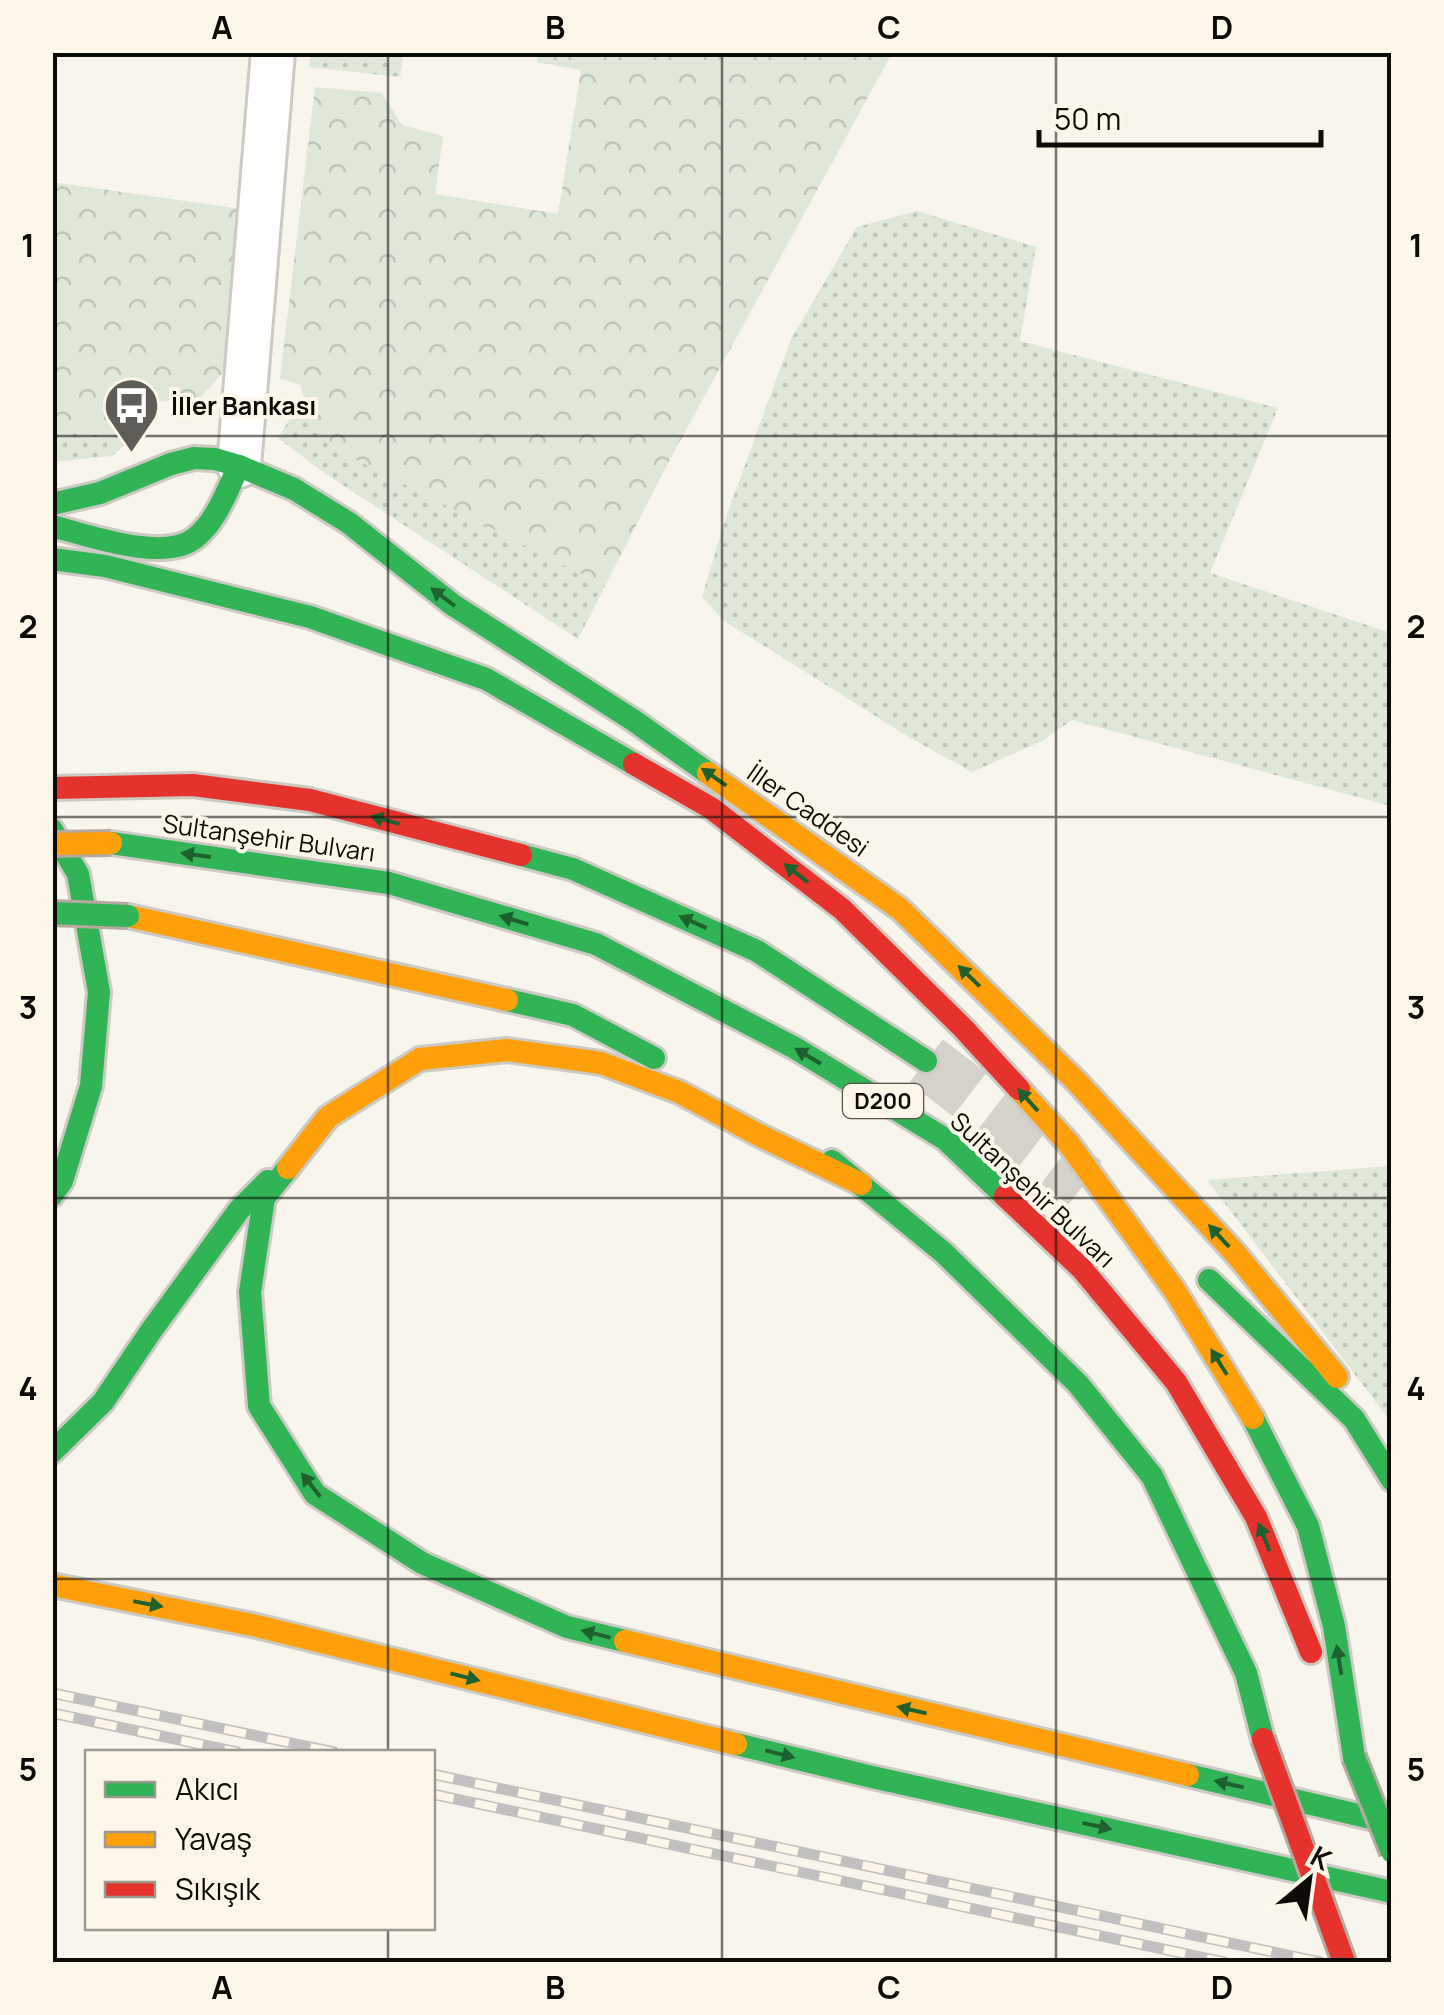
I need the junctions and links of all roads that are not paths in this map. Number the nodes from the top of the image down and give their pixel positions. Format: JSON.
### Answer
{"nodes":[{"id":1,"x":272,"y":52,"type":"edge"},
{"id":2,"x":239,"y":466,"type":"junction"},
{"id":3,"x":52,"y":504,"type":"edge"},
{"id":4,"x":52,"y":526,"type":"edge"},
{"id":5,"x":52,"y":559,"type":"edge"},
{"id":6,"x":52,"y":788,"type":"edge"},
{"id":7,"x":52,"y":830,"type":"edge"},
{"id":8,"x":52,"y":844,"type":"edge"},
{"id":9,"x":52,"y":914,"type":"edge"},
{"id":10,"x":926,"y":1061,"type":"tunnel mouth"},
{"id":11,"x":311,"y":1137,"type":"junction"},
{"id":12,"x":861,"y":1184,"type":"junction"},
{"id":13,"x":52,"y":1195,"type":"edge"},
{"id":14,"x":1210,"y":1280,"type":"dead end"},
{"id":15,"x":1392,"y":1446,"type":"edge"},
{"id":16,"x":52,"y":1452,"type":"edge"},
{"id":17,"x":1392,"y":1480,"type":"edge"},
{"id":18,"x":52,"y":1585,"type":"edge"},
{"id":19,"x":1354,"y":1757,"type":"junction"},
{"id":20,"x":1392,"y":1823,"type":"edge"},
{"id":21,"x":1392,"y":1852,"type":"edge"},
{"id":22,"x":1392,"y":1892,"type":"edge"},
{"id":23,"x":1344,"y":1962,"type":"edge"}],
"edges":[{"from":1,"to":2,"type":"street"},
{"from":2,"to":3,"type":"main road","name":"İller Caddesi"},
{"from":2,"to":4,"type":"main road"},
{"from":15,"to":2,"type":"main road","name":"İller Caddesi","one_way":true},
{"from":19,"to":5,"type":"main road","one_way":true},
{"from":10,"to":6,"type":"main road","one_way":true},
{"from":7,"to":13,"type":"main road"},
{"from":19,"to":8,"type":"main road","name":"Sultanşehir Bulvarı","number":"D200","one_way":true,"bridge":true},
{"from":9,"to":12,"type":"main road","bridge":true},
{"from":11,"to":12,"type":"main road"},
{"from":11,"to":16,"type":"main road"},
{"from":20,"to":11,"type":"main road","one_way":true},
{"from":12,"to":23,"type":"main road","bridge":true},
{"from":14,"to":17,"type":"main road"},
{"from":18,"to":22,"type":"main road","one_way":true},
{"from":19,"to":21,"type":"main road","name":"Sultanşehir Bulvarı","number":"D200","bridge":true}]}
